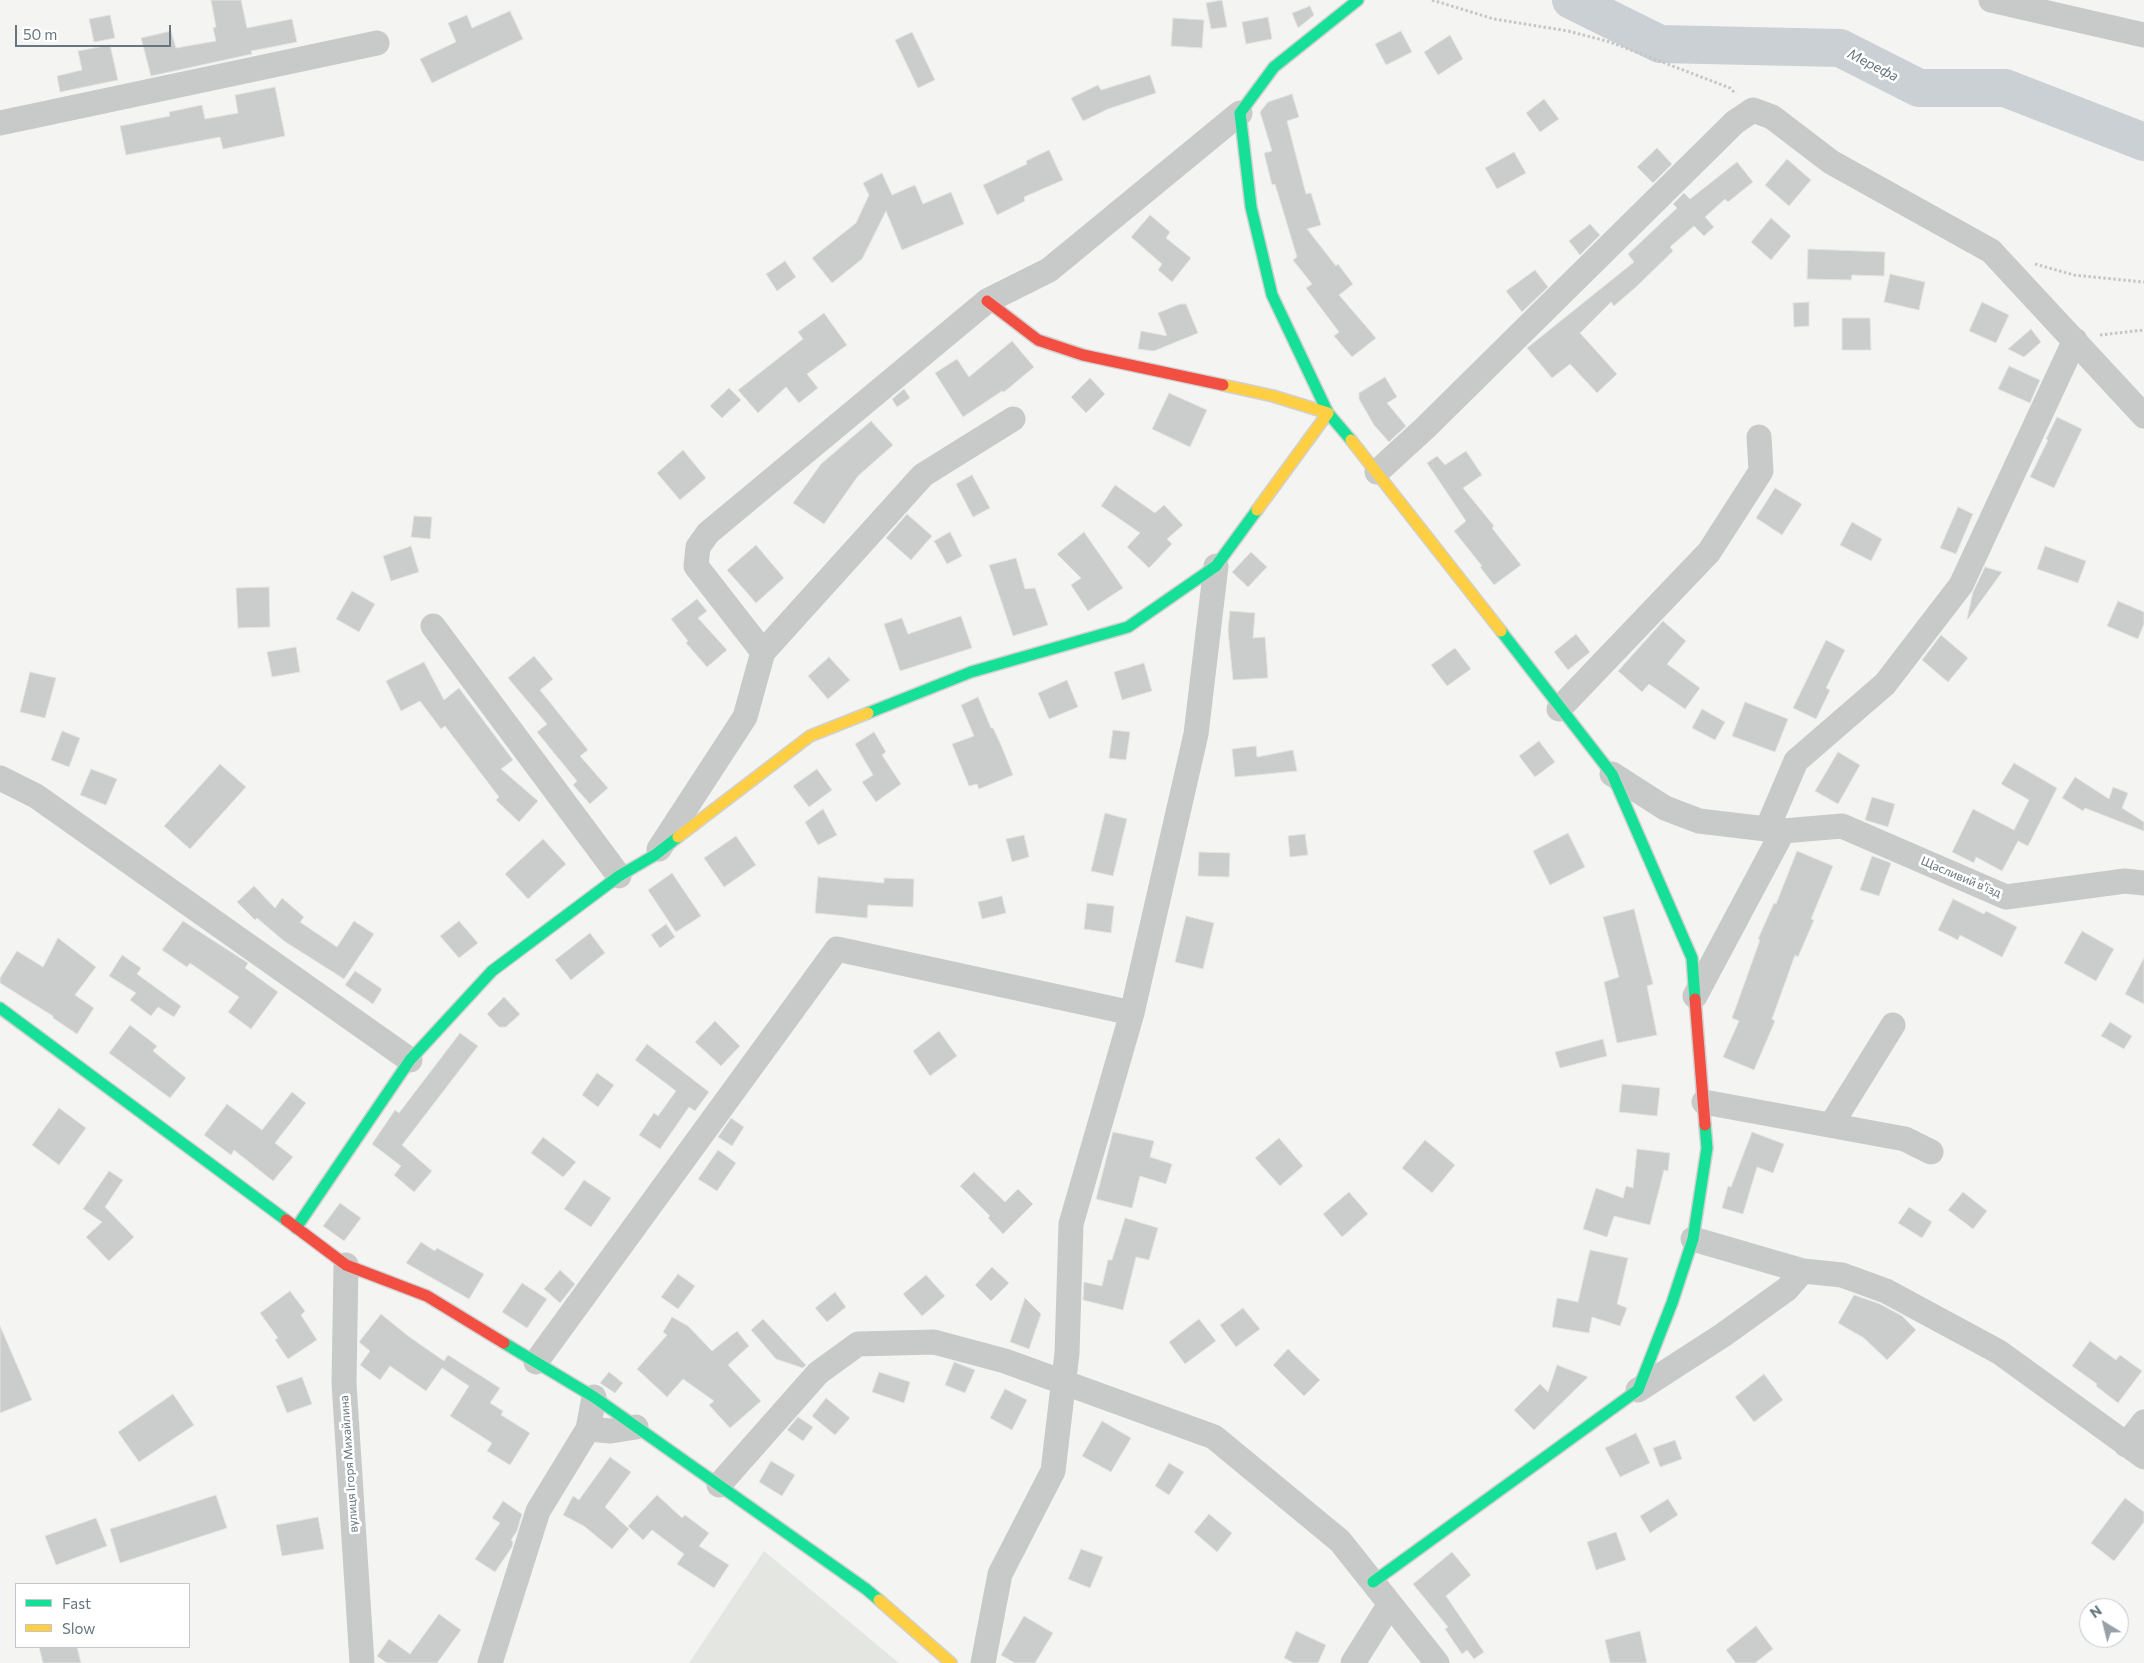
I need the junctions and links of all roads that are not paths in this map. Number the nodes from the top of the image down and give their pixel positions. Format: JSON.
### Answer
{"nodes":[{"id":1,"x":1358,"y":0,"type":"edge"},
{"id":2,"x":1991,"y":0,"type":"edge"},
{"id":3,"x":2144,"y":35,"type":"edge"},
{"id":4,"x":376,"y":44,"type":"dead end"},
{"id":5,"x":1240,"y":113,"type":"junction"},
{"id":6,"x":0,"y":123,"type":"edge"},
{"id":7,"x":987,"y":300,"type":"junction"},
{"id":8,"x":2075,"y":340,"type":"junction"},
{"id":9,"x":1328,"y":413,"type":"junction"},
{"id":10,"x":2144,"y":416,"type":"edge"},
{"id":11,"x":1013,"y":420,"type":"dead end"},
{"id":12,"x":1759,"y":437,"type":"dead end"},
{"id":13,"x":1377,"y":472,"type":"junction"},
{"id":14,"x":1216,"y":566,"type":"junction"},
{"id":15,"x":433,"y":626,"type":"dead end"},
{"id":16,"x":763,"y":652,"type":"junction"},
{"id":17,"x":1559,"y":708,"type":"junction"},
{"id":18,"x":1612,"y":774,"type":"junction"},
{"id":19,"x":0,"y":778,"type":"edge"},
{"id":20,"x":1775,"y":829,"type":"junction"},
{"id":21,"x":654,"y":855,"type":"junction"},
{"id":22,"x":619,"y":876,"type":"junction"},
{"id":23,"x":2144,"y":883,"type":"edge"},
{"id":24,"x":1695,"y":996,"type":"junction"},
{"id":25,"x":0,"y":1008,"type":"edge"},
{"id":26,"x":1132,"y":1013,"type":"junction"},
{"id":27,"x":1893,"y":1026,"type":"dead end"},
{"id":28,"x":410,"y":1060,"type":"junction"},
{"id":29,"x":1704,"y":1102,"type":"junction"},
{"id":30,"x":1831,"y":1125,"type":"junction"},
{"id":31,"x":1931,"y":1152,"type":"dead end"},
{"id":32,"x":296,"y":1228,"type":"junction"},
{"id":33,"x":1693,"y":1239,"type":"junction"},
{"id":34,"x":346,"y":1265,"type":"junction"},
{"id":35,"x":1803,"y":1271,"type":"junction"},
{"id":36,"x":536,"y":1362,"type":"junction"},
{"id":37,"x":1064,"y":1382,"type":"junction"},
{"id":38,"x":1638,"y":1390,"type":"junction"},
{"id":39,"x":594,"y":1397,"type":"junction"},
{"id":40,"x":2144,"y":1422,"type":"edge"},
{"id":41,"x":636,"y":1427,"type":"junction"},
{"id":42,"x":588,"y":1428,"type":"junction"},
{"id":43,"x":2135,"y":1451,"type":"edge"},
{"id":44,"x":718,"y":1485,"type":"junction"},
{"id":45,"x":1373,"y":1582,"type":"junction"},
{"id":46,"x":1390,"y":1604,"type":"junction"},
{"id":47,"x":362,"y":1663,"type":"edge"},
{"id":48,"x":490,"y":1663,"type":"edge"},
{"id":49,"x":951,"y":1663,"type":"edge"},
{"id":50,"x":983,"y":1663,"type":"edge"},
{"id":51,"x":1353,"y":1663,"type":"edge"},
{"id":52,"x":1437,"y":1663,"type":"edge"}],
"edges":[{"from":1,"to":5,"type":"street"},
{"from":2,"to":3,"type":"street"},
{"from":4,"to":6,"type":"street"},
{"from":5,"to":7,"type":"street"},
{"from":5,"to":9,"type":"street"},
{"from":7,"to":9,"type":"street"},
{"from":7,"to":16,"type":"street"},
{"from":8,"to":10,"type":"street"},
{"from":8,"to":13,"type":"street"},
{"from":8,"to":20,"type":"street"},
{"from":9,"to":13,"type":"street"},
{"from":9,"to":14,"type":"street"},
{"from":11,"to":16,"type":"street"},
{"from":12,"to":17,"type":"street"},
{"from":13,"to":17,"type":"street"},
{"from":14,"to":21,"type":"street"},
{"from":14,"to":26,"type":"street"},
{"from":15,"to":22,"type":"street"},
{"from":16,"to":21,"type":"street"},
{"from":17,"to":18,"type":"street"},
{"from":18,"to":20,"type":"street","name":"Щасливий в'їзд"},
{"from":18,"to":24,"type":"street"},
{"from":19,"to":28,"type":"street"},
{"from":20,"to":23,"type":"street","name":"Щасливий в'їзд"},
{"from":20,"to":24,"type":"street"},
{"from":21,"to":22,"type":"street"},
{"from":22,"to":28,"type":"street"},
{"from":24,"to":29,"type":"street"},
{"from":25,"to":32,"type":"street"},
{"from":26,"to":36,"type":"street"},
{"from":26,"to":37,"type":"street"},
{"from":27,"to":30,"type":"street"},
{"from":28,"to":32,"type":"street"},
{"from":29,"to":30,"type":"street"},
{"from":29,"to":33,"type":"street"},
{"from":30,"to":31,"type":"street"},
{"from":32,"to":34,"type":"street"},
{"from":33,"to":35,"type":"street"},
{"from":33,"to":38,"type":"street"},
{"from":34,"to":36,"type":"street"},
{"from":34,"to":47,"type":"street","name":"вулиця Ігоря Михайлина"},
{"from":35,"to":38,"type":"street"},
{"from":35,"to":43,"type":"street"},
{"from":36,"to":39,"type":"street"},
{"from":37,"to":44,"type":"street"},
{"from":37,"to":45,"type":"street"},
{"from":37,"to":50,"type":"street"},
{"from":38,"to":45,"type":"street"},
{"from":39,"to":41,"type":"street"},
{"from":39,"to":42,"type":"street"},
{"from":40,"to":43,"type":"street"},
{"from":41,"to":42,"type":"street"},
{"from":41,"to":44,"type":"street"},
{"from":42,"to":48,"type":"street"},
{"from":44,"to":49,"type":"street"},
{"from":45,"to":46,"type":"street"},
{"from":46,"to":51,"type":"street"},
{"from":46,"to":52,"type":"street"}]}
